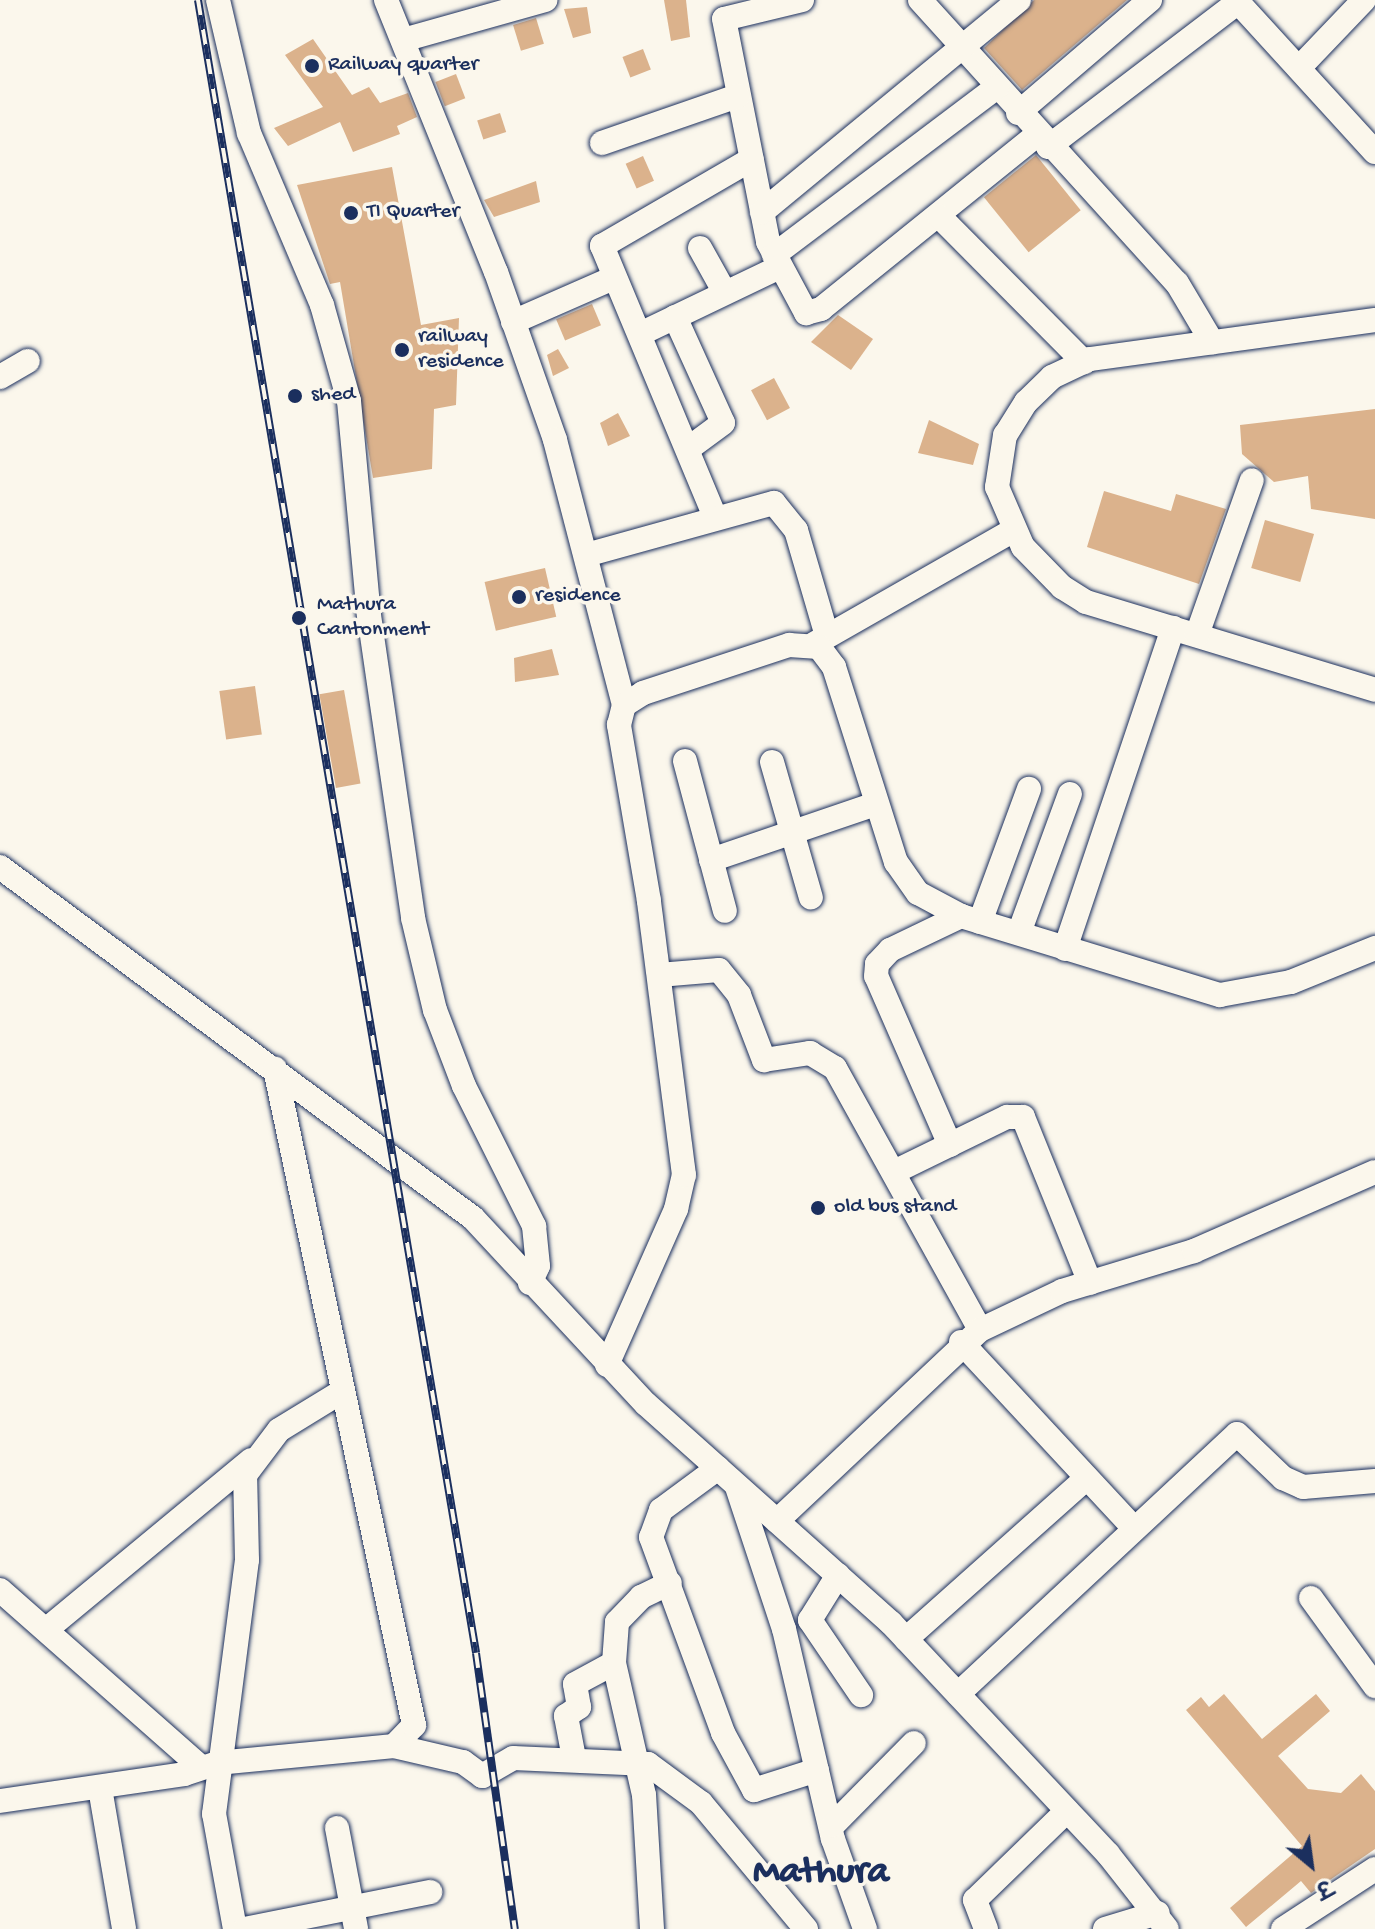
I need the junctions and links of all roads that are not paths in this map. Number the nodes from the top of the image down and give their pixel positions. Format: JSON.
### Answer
{"nodes":[{"id":1,"x":218,"y":0,"type":"edge"},
{"id":2,"x":386,"y":0,"type":"edge"},
{"id":3,"x":545,"y":0,"type":"edge"},
{"id":4,"x":920,"y":0,"type":"edge"},
{"id":5,"x":1019,"y":0,"type":"edge"},
{"id":6,"x":1150,"y":0,"type":"edge"},
{"id":7,"x":1364,"y":0,"type":"edge"},
{"id":8,"x":795,"y":1,"type":"edge"},
{"id":9,"x":1237,"y":1,"type":"edge"},
{"id":10,"x":496,"y":6,"type":"edge"},
{"id":11,"x":468,"y":10,"type":"edge"},
{"id":12,"x":722,"y":10,"type":"edge"},
{"id":13,"x":403,"y":40,"type":"junction"},
{"id":14,"x":964,"y":48,"type":"junction"},
{"id":15,"x":1299,"y":68,"type":"junction"},
{"id":16,"x":997,"y":87,"type":"junction"},
{"id":17,"x":738,"y":96,"type":"junction"},
{"id":18,"x":1018,"y":113,"type":"junction"},
{"id":19,"x":1043,"y":141,"type":"junction"},
{"id":20,"x":602,"y":143,"type":"dead end"},
{"id":21,"x":1375,"y":152,"type":"edge"},
{"id":22,"x":752,"y":159,"type":"junction"},
{"id":23,"x":762,"y":212,"type":"junction"},
{"id":24,"x":939,"y":216,"type":"junction"},
{"id":25,"x":700,"y":248,"type":"dead end"},
{"id":26,"x":777,"y":261,"type":"junction"},
{"id":27,"x":613,"y":278,"type":"junction"},
{"id":28,"x":725,"y":293,"type":"junction"},
{"id":29,"x":675,"y":317,"type":"junction"},
{"id":30,"x":1375,"y":320,"type":"edge"},
{"id":31,"x":513,"y":322,"type":"junction"},
{"id":32,"x":640,"y":334,"type":"junction"},
{"id":33,"x":1212,"y":342,"type":"junction"},
{"id":34,"x":28,"y":361,"type":"dead end"},
{"id":35,"x":1084,"y":362,"type":"junction"},
{"id":36,"x":0,"y":377,"type":"edge"},
{"id":37,"x":688,"y":449,"type":"junction"},
{"id":38,"x":1252,"y":480,"type":"dead end"},
{"id":39,"x":715,"y":517,"type":"junction"},
{"id":40,"x":1014,"y":530,"type":"junction"},
{"id":41,"x":586,"y":555,"type":"junction"},
{"id":42,"x":1173,"y":628,"type":"junction"},
{"id":43,"x":1197,"y":635,"type":"junction"},
{"id":44,"x":820,"y":640,"type":"junction"},
{"id":45,"x":1375,"y":690,"type":"edge"},
{"id":46,"x":624,"y":705,"type":"junction"},
{"id":47,"x":685,"y":761,"type":"dead end"},
{"id":48,"x":772,"y":762,"type":"dead end"},
{"id":49,"x":1029,"y":789,"type":"dead end"},
{"id":50,"x":1070,"y":794,"type":"dead end"},
{"id":51,"x":873,"y":805,"type":"junction"},
{"id":52,"x":791,"y":833,"type":"junction"},
{"id":53,"x":711,"y":860,"type":"junction"},
{"id":54,"x":0,"y":867,"type":"edge"},
{"id":55,"x":811,"y":898,"type":"dead end"},
{"id":56,"x":725,"y":911,"type":"dead end"},
{"id":57,"x":971,"y":919,"type":"junction"},
{"id":58,"x":1019,"y":933,"type":"junction"},
{"id":59,"x":1375,"y":948,"type":"edge"},
{"id":60,"x":1065,"y":949,"type":"junction"},
{"id":61,"x":659,"y":975,"type":"junction"},
{"id":62,"x":275,"y":1069,"type":"junction"},
{"id":63,"x":950,"y":1145,"type":"junction"},
{"id":64,"x":894,"y":1172,"type":"junction"},
{"id":65,"x":1375,"y":1172,"type":"edge"},
{"id":66,"x":530,"y":1283,"type":"junction"},
{"id":67,"x":1090,"y":1283,"type":"junction"},
{"id":68,"x":970,"y":1336,"type":"junction"},
{"id":69,"x":607,"y":1365,"type":"junction"},
{"id":70,"x":341,"y":1392,"type":"junction"},
{"id":71,"x":256,"y":1456,"type":"junction"},
{"id":72,"x":718,"y":1468,"type":"junction"},
{"id":73,"x":1087,"y":1478,"type":"junction"},
{"id":74,"x":1375,"y":1481,"type":"edge"},
{"id":75,"x":737,"y":1485,"type":"junction"},
{"id":76,"x":777,"y":1521,"type":"junction"},
{"id":77,"x":1135,"y":1529,"type":"junction"},
{"id":78,"x":838,"y":1575,"type":"junction"},
{"id":79,"x":670,"y":1583,"type":"junction"},
{"id":80,"x":0,"y":1590,"type":"edge"},
{"id":81,"x":1311,"y":1598,"type":"dead end"},
{"id":82,"x":47,"y":1629,"type":"junction"},
{"id":83,"x":906,"y":1639,"type":"junction"},
{"id":84,"x":614,"y":1663,"type":"junction"},
{"id":85,"x":1375,"y":1686,"type":"edge"},
{"id":86,"x":958,"y":1694,"type":"junction"},
{"id":87,"x":861,"y":1695,"type":"dead end"},
{"id":88,"x":914,"y":1743,"type":"dead end"},
{"id":89,"x":394,"y":1746,"type":"junction"},
{"id":90,"x":574,"y":1758,"type":"junction"},
{"id":91,"x":638,"y":1762,"type":"junction"},
{"id":92,"x":209,"y":1765,"type":"junction"},
{"id":93,"x":817,"y":1770,"type":"junction"},
{"id":94,"x":100,"y":1788,"type":"junction"},
{"id":95,"x":0,"y":1801,"type":"edge"},
{"id":96,"x":1067,"y":1811,"type":"junction"},
{"id":97,"x":833,"y":1825,"type":"junction"},
{"id":98,"x":337,"y":1828,"type":"dead end"},
{"id":99,"x":1375,"y":1869,"type":"edge"},
{"id":100,"x":430,"y":1892,"type":"dead end"},
{"id":101,"x":355,"y":1918,"type":"edge"},
{"id":102,"x":1163,"y":1921,"type":"edge"},
{"id":103,"x":124,"y":1929,"type":"edge"},
{"id":104,"x":235,"y":1929,"type":"edge"},
{"id":105,"x":245,"y":1929,"type":"edge"},
{"id":106,"x":652,"y":1929,"type":"edge"},
{"id":107,"x":806,"y":1929,"type":"edge"},
{"id":108,"x":865,"y":1929,"type":"edge"},
{"id":109,"x":986,"y":1929,"type":"edge"},
{"id":110,"x":1105,"y":1929,"type":"edge"},
{"id":111,"x":1283,"y":1929,"type":"edge"}],
"edges":[{"from":1,"to":66,"type":"street"},
{"from":2,"to":13,"type":"street"},
{"from":3,"to":10,"type":"street"},
{"from":4,"to":14,"type":"street"},
{"from":5,"to":14,"type":"street"},
{"from":6,"to":18,"type":"street"},
{"from":7,"to":15,"type":"street"},
{"from":8,"to":12,"type":"street"},
{"from":9,"to":15,"type":"street"},
{"from":9,"to":19,"type":"street"},
{"from":10,"to":11,"type":"street"},
{"from":11,"to":13,"type":"street"},
{"from":12,"to":17,"type":"street"},
{"from":13,"to":31,"type":"street"},
{"from":14,"to":16,"type":"street"},
{"from":14,"to":23,"type":"street"},
{"from":15,"to":21,"type":"street"},
{"from":16,"to":18,"type":"street"},
{"from":16,"to":26,"type":"street"},
{"from":17,"to":20,"type":"street"},
{"from":17,"to":22,"type":"street"},
{"from":18,"to":19,"type":"street"},
{"from":19,"to":24,"type":"street"},
{"from":19,"to":33,"type":"street"},
{"from":22,"to":23,"type":"street"},
{"from":22,"to":27,"type":"street"},
{"from":23,"to":26,"type":"street"},
{"from":24,"to":26,"type":"street"},
{"from":24,"to":35,"type":"street"},
{"from":25,"to":28,"type":"street"},
{"from":26,"to":28,"type":"street"},
{"from":27,"to":31,"type":"street"},
{"from":27,"to":32,"type":"street"},
{"from":28,"to":29,"type":"street"},
{"from":29,"to":32,"type":"street"},
{"from":29,"to":37,"type":"street"},
{"from":30,"to":33,"type":"street"},
{"from":31,"to":41,"type":"street"},
{"from":32,"to":37,"type":"street"},
{"from":33,"to":35,"type":"street"},
{"from":34,"to":36,"type":"street"},
{"from":35,"to":40,"type":"street"},
{"from":37,"to":39,"type":"street"},
{"from":38,"to":43,"type":"street"},
{"from":39,"to":41,"type":"street"},
{"from":39,"to":44,"type":"street"},
{"from":40,"to":42,"type":"street"},
{"from":40,"to":44,"type":"street"},
{"from":41,"to":46,"type":"street"},
{"from":42,"to":43,"type":"street"},
{"from":42,"to":60,"type":"street"},
{"from":43,"to":45,"type":"street"},
{"from":44,"to":46,"type":"street"},
{"from":44,"to":51,"type":"street"},
{"from":46,"to":61,"type":"street"},
{"from":47,"to":53,"type":"street"},
{"from":48,"to":52,"type":"street"},
{"from":49,"to":57,"type":"street"},
{"from":50,"to":58,"type":"street"},
{"from":51,"to":52,"type":"street"},
{"from":51,"to":57,"type":"street"},
{"from":52,"to":53,"type":"street"},
{"from":52,"to":55,"type":"street"},
{"from":53,"to":56,"type":"street"},
{"from":54,"to":62,"type":"street"},
{"from":57,"to":58,"type":"street"},
{"from":57,"to":63,"type":"street"},
{"from":58,"to":60,"type":"street"},
{"from":59,"to":60,"type":"street"},
{"from":61,"to":64,"type":"street"},
{"from":61,"to":69,"type":"street"},
{"from":62,"to":66,"type":"street"},
{"from":62,"to":70,"type":"street"},
{"from":63,"to":64,"type":"street"},
{"from":63,"to":67,"type":"street"},
{"from":64,"to":68,"type":"street"},
{"from":65,"to":67,"type":"street"},
{"from":66,"to":69,"type":"street"},
{"from":67,"to":68,"type":"street"},
{"from":68,"to":73,"type":"street"},
{"from":68,"to":76,"type":"street"},
{"from":69,"to":72,"type":"street"},
{"from":70,"to":71,"type":"street"},
{"from":70,"to":89,"type":"street"},
{"from":71,"to":82,"type":"street"},
{"from":71,"to":92,"type":"street"},
{"from":72,"to":75,"type":"street"},
{"from":72,"to":79,"type":"street"},
{"from":73,"to":77,"type":"street"},
{"from":73,"to":83,"type":"street"},
{"from":74,"to":77,"type":"street"},
{"from":75,"to":76,"type":"street"},
{"from":75,"to":93,"type":"street"},
{"from":76,"to":78,"type":"street"},
{"from":77,"to":86,"type":"street"},
{"from":78,"to":83,"type":"street"},
{"from":78,"to":87,"type":"street"},
{"from":79,"to":84,"type":"street"},
{"from":79,"to":93,"type":"street"},
{"from":80,"to":82,"type":"street"},
{"from":81,"to":85,"type":"street"},
{"from":82,"to":92,"type":"street"},
{"from":83,"to":86,"type":"street"},
{"from":84,"to":90,"type":"street"},
{"from":84,"to":91,"type":"street"},
{"from":86,"to":96,"type":"street"},
{"from":88,"to":97,"type":"street"},
{"from":89,"to":90,"type":"street"},
{"from":89,"to":92,"type":"street"},
{"from":90,"to":91,"type":"street"},
{"from":91,"to":106,"type":"street"},
{"from":91,"to":107,"type":"street"},
{"from":92,"to":94,"type":"street"},
{"from":92,"to":104,"type":"street"},
{"from":93,"to":97,"type":"street"},
{"from":94,"to":95,"type":"street"},
{"from":94,"to":103,"type":"street"},
{"from":96,"to":102,"type":"street"},
{"from":96,"to":109,"type":"street"},
{"from":97,"to":108,"type":"street"},
{"from":98,"to":101,"type":"street"},
{"from":99,"to":111,"type":"street"},
{"from":100,"to":101,"type":"street"},
{"from":101,"to":105,"type":"street"},
{"from":102,"to":110,"type":"street"}]}
